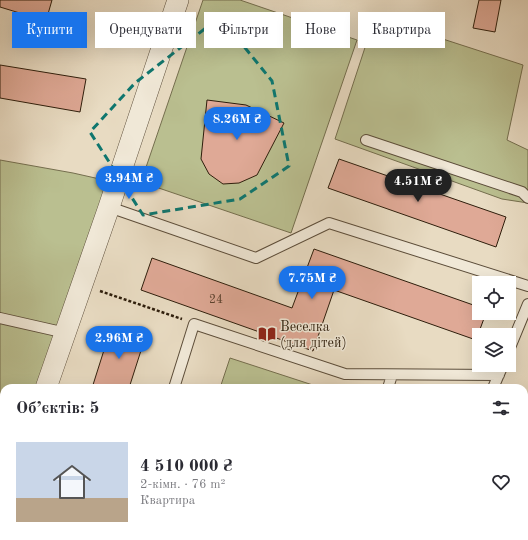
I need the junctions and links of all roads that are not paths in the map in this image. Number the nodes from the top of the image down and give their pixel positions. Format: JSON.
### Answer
{"nodes":[{"id":1,"x":178,"y":0,"type":"edge"},
{"id":2,"x":366,"y":140,"type":"dead end"},
{"id":3,"x":528,"y":198,"type":"edge"},
{"id":4,"x":109,"y":207,"type":"junction"},
{"id":5,"x":528,"y":286,"type":"edge"},
{"id":6,"x":527,"y":309,"type":"edge"},
{"id":7,"x":0,"y":318,"type":"edge"},
{"id":8,"x":66,"y":333,"type":"junction"},
{"id":9,"x":516,"y":334,"type":"edge"},
{"id":10,"x":500,"y":372,"type":"edge"},
{"id":11,"x":392,"y":374,"type":"junction"},
{"id":12,"x":499,"y":375,"type":"junction"},
{"id":13,"x":47,"y":384,"type":"edge"},
{"id":14,"x":175,"y":384,"type":"edge"},
{"id":15,"x":389,"y":384,"type":"edge"},
{"id":16,"x":495,"y":384,"type":"edge"}],
"edges":[{"from":1,"to":4,"type":"street"},
{"from":2,"to":3,"type":"lane"},
{"from":4,"to":5,"type":"lane"},
{"from":4,"to":8,"type":"street"},
{"from":6,"to":9,"type":"lane"},
{"from":7,"to":8,"type":"lane"},
{"from":8,"to":13,"type":"street"},
{"from":10,"to":12,"type":"lane"},
{"from":11,"to":12,"type":"lane"},
{"from":11,"to":14,"type":"lane"},
{"from":11,"to":15,"type":"lane"},
{"from":12,"to":16,"type":"lane"}]}
